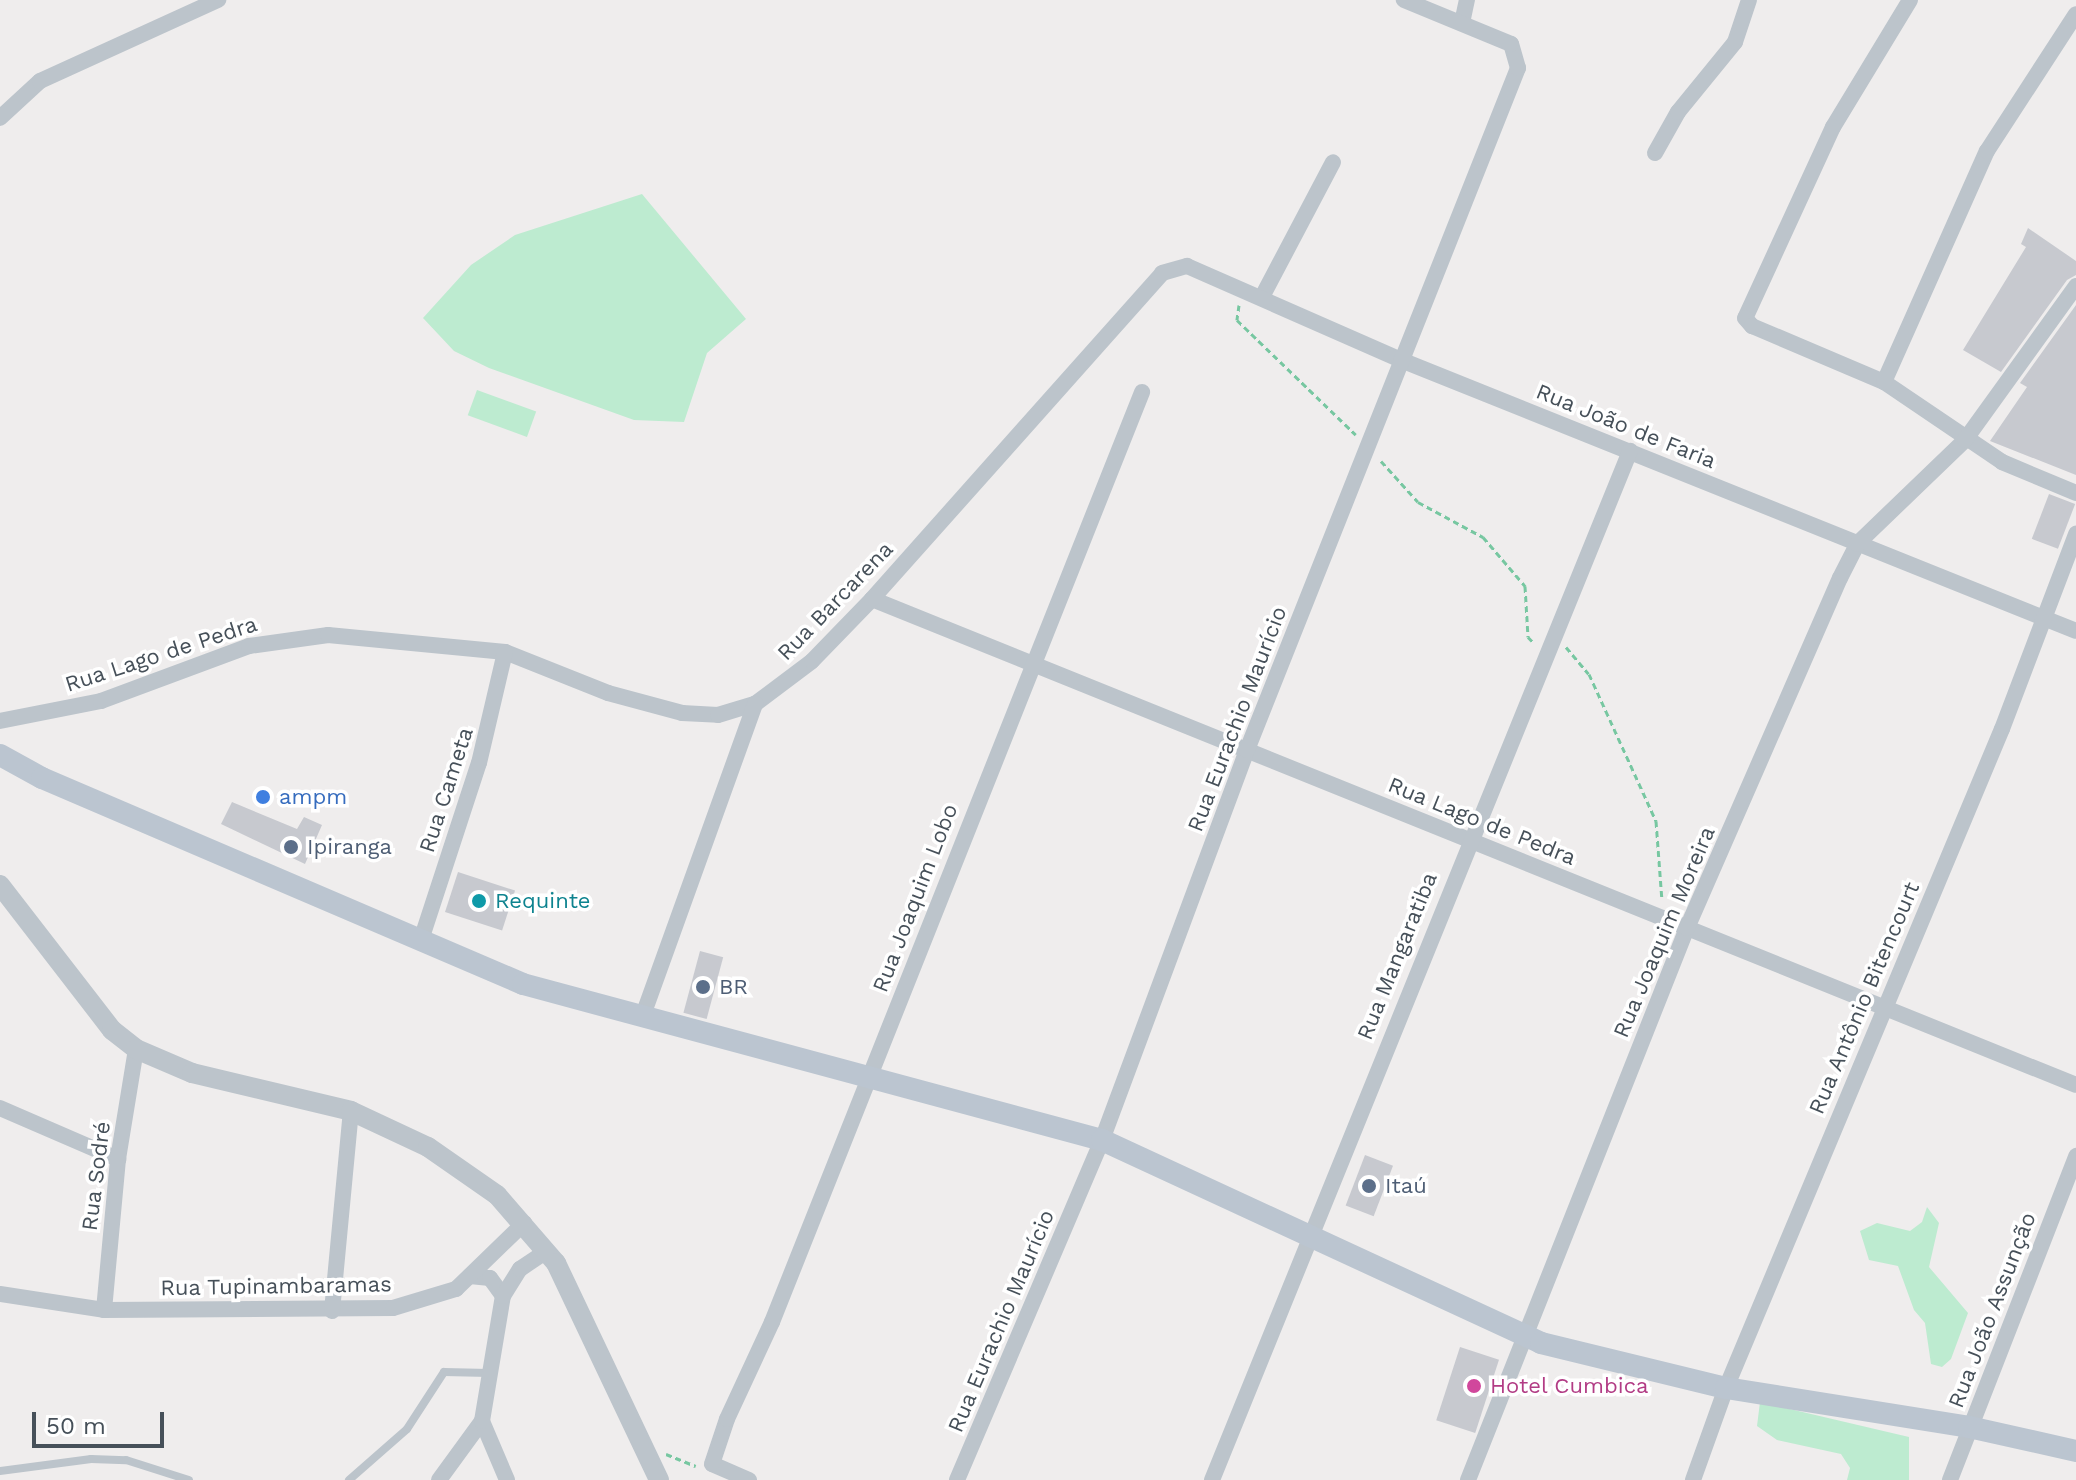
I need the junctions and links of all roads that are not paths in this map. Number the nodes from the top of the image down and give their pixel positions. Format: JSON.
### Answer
{"nodes":[{"id":1,"x":218,"y":0,"type":"edge"},
{"id":2,"x":1404,"y":0,"type":"edge"},
{"id":3,"x":1467,"y":0,"type":"edge"},
{"id":4,"x":1749,"y":0,"type":"edge"},
{"id":5,"x":1910,"y":0,"type":"edge"},
{"id":6,"x":2076,"y":14,"type":"edge"},
{"id":7,"x":1462,"y":23,"type":"junction"},
{"id":8,"x":0,"y":118,"type":"edge"},
{"id":9,"x":1655,"y":153,"type":"dead end"},
{"id":10,"x":1333,"y":162,"type":"dead end"},
{"id":11,"x":1162,"y":273,"type":"joint"},
{"id":12,"x":2076,"y":286,"type":"edge"},
{"id":13,"x":1263,"y":295,"type":"junction"},
{"id":14,"x":1401,"y":360,"type":"junction"},
{"id":15,"x":1884,"y":382,"type":"junction"},
{"id":16,"x":1142,"y":392,"type":"dead end"},
{"id":17,"x":1965,"y":440,"type":"junction"},
{"id":18,"x":1630,"y":451,"type":"junction"},
{"id":19,"x":2076,"y":493,"type":"edge"},
{"id":20,"x":2076,"y":534,"type":"edge"},
{"id":21,"x":1857,"y":544,"type":"junction"},
{"id":22,"x":872,"y":599,"type":"junction"},
{"id":23,"x":2046,"y":618,"type":"junction"},
{"id":24,"x":2076,"y":631,"type":"edge"},
{"id":25,"x":505,"y":652,"type":"junction"},
{"id":26,"x":1031,"y":662,"type":"junction"},
{"id":27,"x":755,"y":704,"type":"junction"},
{"id":28,"x":0,"y":721,"type":"edge"},
{"id":29,"x":1247,"y":750,"type":"junction"},
{"id":30,"x":0,"y":755,"type":"edge"},
{"id":31,"x":1468,"y":839,"type":"junction"},
{"id":32,"x":0,"y":885,"type":"edge"},
{"id":33,"x":1687,"y":928,"type":"junction"},
{"id":34,"x":421,"y":940,"type":"junction"},
{"id":35,"x":1884,"y":1007,"type":"junction"},
{"id":36,"x":642,"y":1018,"type":"junction"},
{"id":37,"x":136,"y":1049,"type":"junction"},
{"id":38,"x":870,"y":1076,"type":"junction"},
{"id":39,"x":2076,"y":1085,"type":"edge"},
{"id":40,"x":0,"y":1108,"type":"edge"},
{"id":41,"x":351,"y":1111,"type":"junction"},
{"id":42,"x":1102,"y":1140,"type":"junction"},
{"id":43,"x":2076,"y":1156,"type":"edge"},
{"id":44,"x":118,"y":1159,"type":"junction"},
{"id":45,"x":524,"y":1223,"type":"junction"},
{"id":46,"x":1307,"y":1239,"type":"junction"},
{"id":47,"x":547,"y":1251,"type":"junction"},
{"id":48,"x":470,"y":1276,"type":"junction"},
{"id":49,"x":0,"y":1294,"type":"edge"},
{"id":50,"x":503,"y":1296,"type":"junction"},
{"id":51,"x":104,"y":1310,"type":"junction"},
{"id":52,"x":332,"y":1311,"type":"junction"},
{"id":53,"x":1524,"y":1337,"type":"junction"},
{"id":54,"x":490,"y":1373,"type":"junction"},
{"id":55,"x":1726,"y":1388,"type":"junction"},
{"id":56,"x":482,"y":1421,"type":"junction"},
{"id":57,"x":1969,"y":1427,"type":"junction"},
{"id":58,"x":2076,"y":1451,"type":"edge"},
{"id":59,"x":0,"y":1471,"type":"edge"},
{"id":60,"x":189,"y":1480,"type":"edge"},
{"id":61,"x":349,"y":1480,"type":"edge"},
{"id":62,"x":439,"y":1480,"type":"edge"},
{"id":63,"x":507,"y":1480,"type":"edge"},
{"id":64,"x":659,"y":1480,"type":"edge"},
{"id":65,"x":749,"y":1480,"type":"edge"},
{"id":66,"x":957,"y":1480,"type":"edge"},
{"id":67,"x":1212,"y":1480,"type":"edge"},
{"id":68,"x":1468,"y":1480,"type":"edge"},
{"id":69,"x":1693,"y":1480,"type":"edge"},
{"id":70,"x":1950,"y":1480,"type":"edge"}],
"edges":[{"from":1,"to":8,"type":"street"},
{"from":2,"to":7,"type":"street"},
{"from":3,"to":7,"type":"street"},
{"from":4,"to":9,"type":"street"},
{"from":5,"to":15,"type":"street"},
{"from":6,"to":15,"type":"street"},
{"from":7,"to":14,"type":"street","name":"Rua Eurachio Maurício"},
{"from":10,"to":13,"type":"street"},
{"from":11,"to":13,"type":"street","name":"Rua João de Faria"},
{"from":11,"to":22,"type":"street","name":"Rua Barcarena"},
{"from":12,"to":17,"type":"street","name":"Rua Joaquim Moreira"},
{"from":13,"to":14,"type":"street","name":"Rua João de Faria"},
{"from":14,"to":18,"type":"street","name":"Rua João de Faria"},
{"from":14,"to":29,"type":"street","name":"Rua Eurachio Maurício"},
{"from":15,"to":17,"type":"street"},
{"from":16,"to":26,"type":"street","name":"Rua Joaquim Lobo"},
{"from":17,"to":19,"type":"street"},
{"from":17,"to":21,"type":"street","name":"Rua Joaquim Moreira"},
{"from":18,"to":21,"type":"street","name":"Rua João de Faria"},
{"from":18,"to":31,"type":"street","name":"Rua Mangaratiba"},
{"from":20,"to":23,"type":"street","name":"Rua Antônio Bitencourt"},
{"from":21,"to":23,"type":"street","name":"Rua João de Faria"},
{"from":21,"to":33,"type":"street","name":"Rua Joaquim Moreira"},
{"from":22,"to":26,"type":"street","name":"Rua Lago de Pedra"},
{"from":22,"to":27,"type":"street","name":"Rua Barcarena"},
{"from":23,"to":24,"type":"street","name":"Rua João de Faria"},
{"from":23,"to":35,"type":"street","name":"Rua Antônio Bitencourt"},
{"from":25,"to":27,"type":"street","name":"Rua Lago de Pedra"},
{"from":25,"to":28,"type":"street","name":"Rua Lago de Pedra"},
{"from":25,"to":34,"type":"street","name":"Rua Cameta"},
{"from":26,"to":29,"type":"street","name":"Rua Lago de Pedra"},
{"from":26,"to":38,"type":"street","name":"Rua Joaquim Lobo"},
{"from":27,"to":36,"type":"street"},
{"from":29,"to":31,"type":"street","name":"Rua Lago de Pedra"},
{"from":29,"to":42,"type":"street","name":"Rua Eurachio Maurício"},
{"from":30,"to":34,"type":"main road"},
{"from":31,"to":33,"type":"street","name":"Rua Lago de Pedra"},
{"from":31,"to":46,"type":"street","name":"Rua Mangaratiba"},
{"from":32,"to":37,"type":"street"},
{"from":33,"to":35,"type":"street","name":"Rua Lago de Pedra"},
{"from":33,"to":53,"type":"street","name":"Rua Joaquim Moreira"},
{"from":34,"to":36,"type":"main road"},
{"from":35,"to":39,"type":"street","name":"Rua Lago de Pedra"},
{"from":35,"to":55,"type":"street","name":"Rua Antônio Bitencourt"},
{"from":36,"to":38,"type":"main road"},
{"from":37,"to":41,"type":"street"},
{"from":37,"to":44,"type":"street","name":"Rua Sodré"},
{"from":38,"to":42,"type":"main road"},
{"from":38,"to":65,"type":"street","name":"Rua Joaquim Lobo"},
{"from":40,"to":44,"type":"street"},
{"from":41,"to":45,"type":"street"},
{"from":41,"to":52,"type":"street"},
{"from":42,"to":46,"type":"main road"},
{"from":42,"to":66,"type":"street","name":"Rua Eurachio Maurício"},
{"from":43,"to":57,"type":"street","name":"Rua João Assunção"},
{"from":44,"to":51,"type":"street","name":"Rua Sodré"},
{"from":45,"to":47,"type":"street"},
{"from":45,"to":48,"type":"street","name":"Rua Tupinambaramas"},
{"from":46,"to":53,"type":"main road"},
{"from":46,"to":67,"type":"street","name":"Rua Mangaratiba"},
{"from":47,"to":50,"type":"street"},
{"from":47,"to":64,"type":"street"},
{"from":48,"to":50,"type":"street"},
{"from":48,"to":52,"type":"street","name":"Rua Tupinambaramas"},
{"from":49,"to":51,"type":"street","name":"Rua Tupinambaramas"},
{"from":50,"to":54,"type":"street"},
{"from":51,"to":52,"type":"street","name":"Rua Tupinambaramas"},
{"from":53,"to":55,"type":"main road"},
{"from":53,"to":68,"type":"street","name":"Rua Joaquim Moreira"},
{"from":54,"to":56,"type":"street"},
{"from":54,"to":61,"type":"lane"},
{"from":55,"to":57,"type":"main road"},
{"from":55,"to":69,"type":"street","name":"Rua Antônio Bitencourt"},
{"from":56,"to":62,"type":"street"},
{"from":56,"to":63,"type":"street"},
{"from":57,"to":58,"type":"main road"},
{"from":57,"to":70,"type":"street","name":"Rua João Assunção"},
{"from":59,"to":60,"type":"lane"}]}
